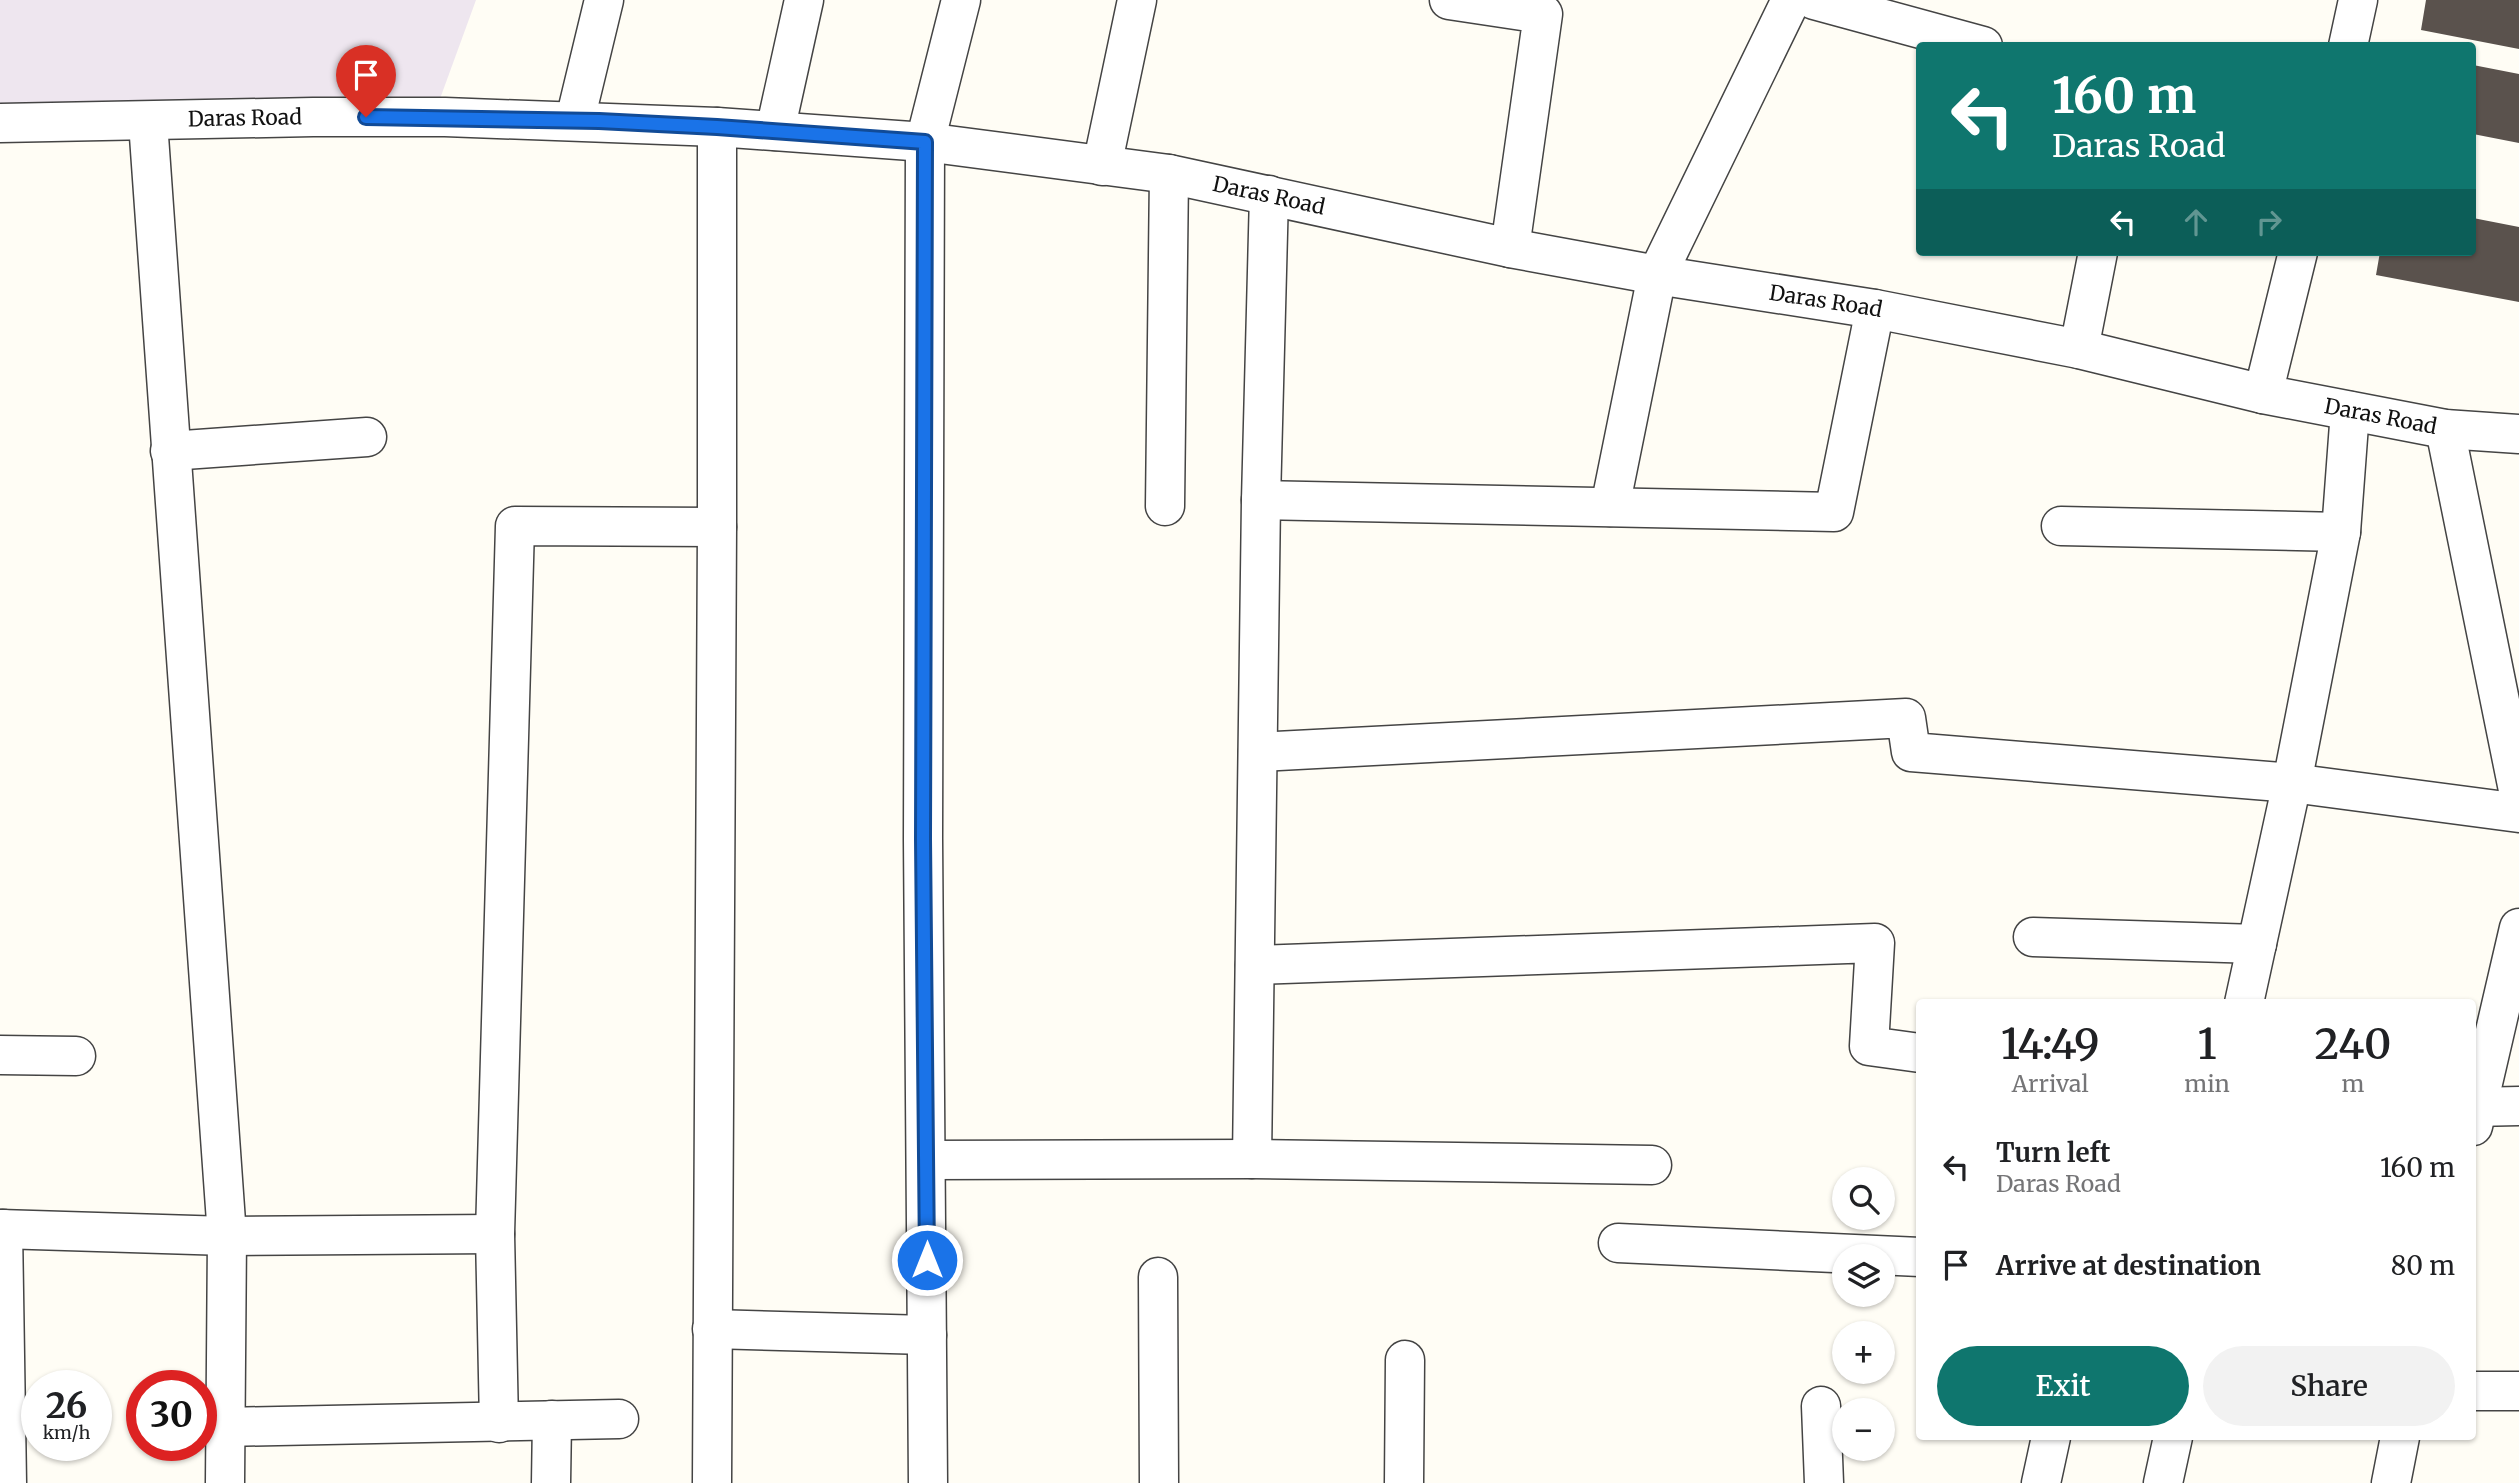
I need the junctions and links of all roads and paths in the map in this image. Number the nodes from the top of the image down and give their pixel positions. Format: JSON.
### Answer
{"nodes":[{"id":1,"x":604,"y":0,"type":"edge"},
{"id":2,"x":804,"y":0,"type":"edge"},
{"id":3,"x":961,"y":0,"type":"edge"},
{"id":4,"x":1137,"y":0,"type":"edge"},
{"id":5,"x":1449,"y":0,"type":"edge"},
{"id":6,"x":1791,"y":0,"type":"edge"},
{"id":7,"x":1814,"y":0,"type":"edge"},
{"id":8,"x":2358,"y":0,"type":"edge"},
{"id":9,"x":1968,"y":42,"type":"edge"},
{"id":10,"x":2349,"y":42,"type":"edge"},
{"id":11,"x":575,"y":120,"type":"junction"},
{"id":12,"x":148,"y":122,"type":"junction"},
{"id":13,"x":0,"y":123,"type":"edge"},
{"id":14,"x":717,"y":127,"type":"junction"},
{"id":15,"x":775,"y":131,"type":"junction"},
{"id":16,"x":925,"y":142,"type":"junction"},
{"id":17,"x":1102,"y":166,"type":"junction"},
{"id":18,"x":1169,"y":174,"type":"junction"},
{"id":19,"x":1269,"y":195,"type":"junction"},
{"id":20,"x":1510,"y":248,"type":"junction"},
{"id":21,"x":2097,"y":256,"type":"edge"},
{"id":22,"x":2297,"y":256,"type":"edge"},
{"id":23,"x":1657,"y":275,"type":"junction"},
{"id":24,"x":1875,"y":309,"type":"junction"},
{"id":25,"x":2079,"y":349,"type":"junction"},
{"id":26,"x":2263,"y":394,"type":"junction"},
{"id":27,"x":2350,"y":411,"type":"junction"},
{"id":28,"x":2445,"y":429,"type":"junction"},
{"id":29,"x":2519,"y":434,"type":"edge"},
{"id":30,"x":367,"y":437,"type":"dead end"},
{"id":31,"x":170,"y":451,"type":"junction"},
{"id":32,"x":1261,"y":500,"type":"junction"},
{"id":33,"x":1165,"y":506,"type":"dead end"},
{"id":34,"x":1610,"y":508,"type":"junction"},
{"id":35,"x":2062,"y":526,"type":"dead end"},
{"id":36,"x":717,"y":527,"type":"junction"},
{"id":37,"x":2341,"y":532,"type":"junction"},
{"id":38,"x":1258,"y":752,"type":"junction"},
{"id":39,"x":2292,"y":783,"type":"junction"},
{"id":40,"x":2519,"y":795,"type":"edge"},
{"id":41,"x":2519,"y":813,"type":"edge"},
{"id":42,"x":2519,"y":928,"type":"edge"},
{"id":43,"x":2033,"y":937,"type":"dead end"},
{"id":44,"x":2257,"y":944,"type":"junction"},
{"id":45,"x":1255,"y":965,"type":"junction"},
{"id":46,"x":2245,"y":999,"type":"edge"},
{"id":47,"x":1916,"y":1052,"type":"edge"},
{"id":48,"x":0,"y":1055,"type":"edge"},
{"id":49,"x":76,"y":1056,"type":"dead end"},
{"id":50,"x":2476,"y":1106,"type":"edge"},
{"id":51,"x":2519,"y":1106,"type":"edge"},
{"id":52,"x":2476,"y":1114,"type":"edge"},
{"id":53,"x":1252,"y":1159,"type":"junction"},
{"id":54,"x":926,"y":1160,"type":"junction"},
{"id":55,"x":1652,"y":1165,"type":"dead end"},
{"id":56,"x":1,"y":1229,"type":"edge"},
{"id":57,"x":495,"y":1234,"type":"junction"},
{"id":58,"x":226,"y":1236,"type":"junction"},
{"id":59,"x":1618,"y":1244,"type":"dead end"},
{"id":60,"x":1916,"y":1257,"type":"edge"},
{"id":61,"x":1158,"y":1277,"type":"dead end"},
{"id":62,"x":712,"y":1329,"type":"junction"},
{"id":63,"x":927,"y":1335,"type":"junction"},
{"id":64,"x":1405,"y":1360,"type":"dead end"},
{"id":65,"x":2476,"y":1391,"type":"edge"},
{"id":66,"x":2519,"y":1391,"type":"edge"},
{"id":67,"x":1821,"y":1406,"type":"dead end"},
{"id":68,"x":619,"y":1419,"type":"dead end"},
{"id":69,"x":552,"y":1420,"type":"junction"},
{"id":70,"x":499,"y":1423,"type":"junction"},
{"id":71,"x":225,"y":1427,"type":"junction"},
{"id":72,"x":2050,"y":1440,"type":"edge"},
{"id":73,"x":2172,"y":1440,"type":"edge"},
{"id":74,"x":2399,"y":1440,"type":"edge"},
{"id":75,"x":7,"y":1483,"type":"edge"},
{"id":76,"x":225,"y":1483,"type":"edge"},
{"id":77,"x":551,"y":1483,"type":"edge"},
{"id":78,"x":712,"y":1483,"type":"edge"},
{"id":79,"x":928,"y":1483,"type":"edge"},
{"id":80,"x":1159,"y":1483,"type":"edge"},
{"id":81,"x":1404,"y":1483,"type":"edge"},
{"id":82,"x":1824,"y":1483,"type":"edge"},
{"id":83,"x":2041,"y":1483,"type":"edge"},
{"id":84,"x":2164,"y":1483,"type":"edge"},
{"id":85,"x":2390,"y":1483,"type":"edge"}],
"edges":[{"from":1,"to":11,"type":"street"},
{"from":2,"to":15,"type":"street"},
{"from":3,"to":16,"type":"street"},
{"from":4,"to":17,"type":"street"},
{"from":5,"to":20,"type":"street"},
{"from":6,"to":23,"type":"street"},
{"from":7,"to":9,"type":"street"},
{"from":8,"to":10,"type":"street"},
{"from":11,"to":12,"type":"street","name":"Daras Road"},
{"from":11,"to":14,"type":"street","name":"Daras Road"},
{"from":12,"to":13,"type":"street","name":"Daras Road"},
{"from":12,"to":31,"type":"street"},
{"from":14,"to":15,"type":"street","name":"Daras Road"},
{"from":14,"to":36,"type":"street"},
{"from":15,"to":16,"type":"street","name":"Daras Road"},
{"from":16,"to":17,"type":"street","name":"Daras Road"},
{"from":16,"to":54,"type":"street"},
{"from":17,"to":18,"type":"street","name":"Daras Road"},
{"from":18,"to":19,"type":"street","name":"Daras Road"},
{"from":18,"to":33,"type":"street"},
{"from":19,"to":20,"type":"street","name":"Daras Road"},
{"from":19,"to":32,"type":"street"},
{"from":20,"to":23,"type":"street","name":"Daras Road"},
{"from":21,"to":25,"type":"street"},
{"from":22,"to":26,"type":"street"},
{"from":23,"to":24,"type":"street","name":"Daras Road"},
{"from":23,"to":34,"type":"street"},
{"from":24,"to":25,"type":"street","name":"Daras Road"},
{"from":24,"to":34,"type":"street"},
{"from":25,"to":26,"type":"street","name":"Daras Road"},
{"from":26,"to":27,"type":"street","name":"Daras Road"},
{"from":27,"to":28,"type":"street","name":"Daras Road"},
{"from":27,"to":37,"type":"street"},
{"from":28,"to":29,"type":"street","name":"Daras Road"},
{"from":28,"to":40,"type":"street"},
{"from":30,"to":31,"type":"street"},
{"from":31,"to":58,"type":"street"},
{"from":32,"to":34,"type":"street"},
{"from":32,"to":38,"type":"street"},
{"from":35,"to":37,"type":"street"},
{"from":36,"to":57,"type":"street"},
{"from":36,"to":62,"type":"street"},
{"from":37,"to":39,"type":"street"},
{"from":38,"to":39,"type":"street"},
{"from":38,"to":45,"type":"street"},
{"from":39,"to":41,"type":"street"},
{"from":39,"to":44,"type":"street"},
{"from":42,"to":50,"type":"street"},
{"from":43,"to":44,"type":"street"},
{"from":44,"to":46,"type":"street"},
{"from":45,"to":47,"type":"street"},
{"from":45,"to":53,"type":"street"},
{"from":48,"to":49,"type":"street"},
{"from":51,"to":52,"type":"street"},
{"from":53,"to":54,"type":"street"},
{"from":53,"to":55,"type":"street"},
{"from":54,"to":63,"type":"street"},
{"from":56,"to":58,"type":"street"},
{"from":56,"to":75,"type":"street"},
{"from":57,"to":58,"type":"street"},
{"from":57,"to":70,"type":"street"},
{"from":58,"to":71,"type":"street"},
{"from":59,"to":60,"type":"street"},
{"from":61,"to":80,"type":"street"},
{"from":62,"to":63,"type":"street"},
{"from":62,"to":78,"type":"street"},
{"from":63,"to":79,"type":"street"},
{"from":64,"to":81,"type":"street"},
{"from":65,"to":66,"type":"street"},
{"from":67,"to":82,"type":"street"},
{"from":68,"to":69,"type":"street"},
{"from":69,"to":70,"type":"street"},
{"from":69,"to":77,"type":"street"},
{"from":70,"to":71,"type":"street"},
{"from":71,"to":76,"type":"street"},
{"from":72,"to":83,"type":"street"},
{"from":73,"to":84,"type":"street"},
{"from":74,"to":85,"type":"street"}]}
